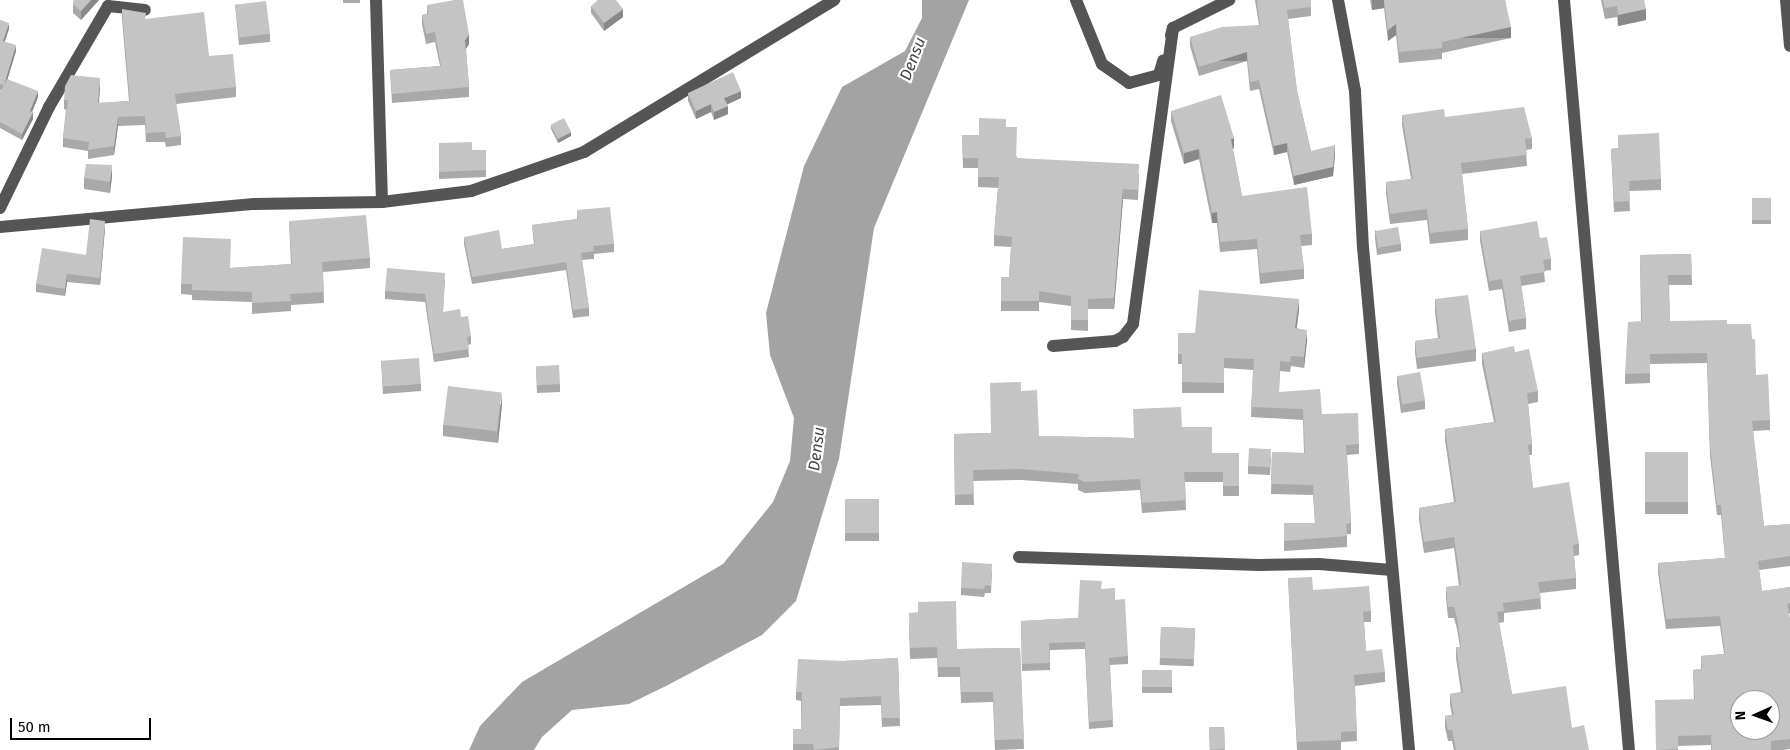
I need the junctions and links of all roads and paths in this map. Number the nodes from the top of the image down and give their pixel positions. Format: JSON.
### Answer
{"nodes":[{"id":1,"x":376,"y":0,"type":"edge"},
{"id":2,"x":834,"y":0,"type":"edge"},
{"id":3,"x":1076,"y":0,"type":"edge"},
{"id":4,"x":1229,"y":0,"type":"edge"},
{"id":5,"x":1338,"y":0,"type":"edge"},
{"id":6,"x":1564,"y":0,"type":"edge"},
{"id":7,"x":1786,"y":0,"type":"edge"},
{"id":8,"x":145,"y":10,"type":"dead end"},
{"id":9,"x":1173,"y":28,"type":"junction"},
{"id":10,"x":1790,"y":46,"type":"edge"},
{"id":11,"x":382,"y":202,"type":"junction"},
{"id":12,"x":0,"y":208,"type":"edge"},
{"id":13,"x":0,"y":227,"type":"edge"},
{"id":14,"x":1053,"y":346,"type":"dead end"},
{"id":15,"x":1019,"y":557,"type":"dead end"},
{"id":16,"x":1392,"y":570,"type":"junction"},
{"id":17,"x":1409,"y":750,"type":"edge"},
{"id":18,"x":1629,"y":750,"type":"edge"}],
"edges":[{"from":1,"to":11,"type":"street"},
{"from":2,"to":11,"type":"street"},
{"from":3,"to":9,"type":"street"},
{"from":4,"to":9,"type":"street"},
{"from":5,"to":16,"type":"street"},
{"from":6,"to":18,"type":"street"},
{"from":7,"to":10,"type":"street"},
{"from":8,"to":12,"type":"street"},
{"from":9,"to":14,"type":"street"},
{"from":11,"to":13,"type":"street"},
{"from":15,"to":16,"type":"street"},
{"from":16,"to":17,"type":"street"}]}
